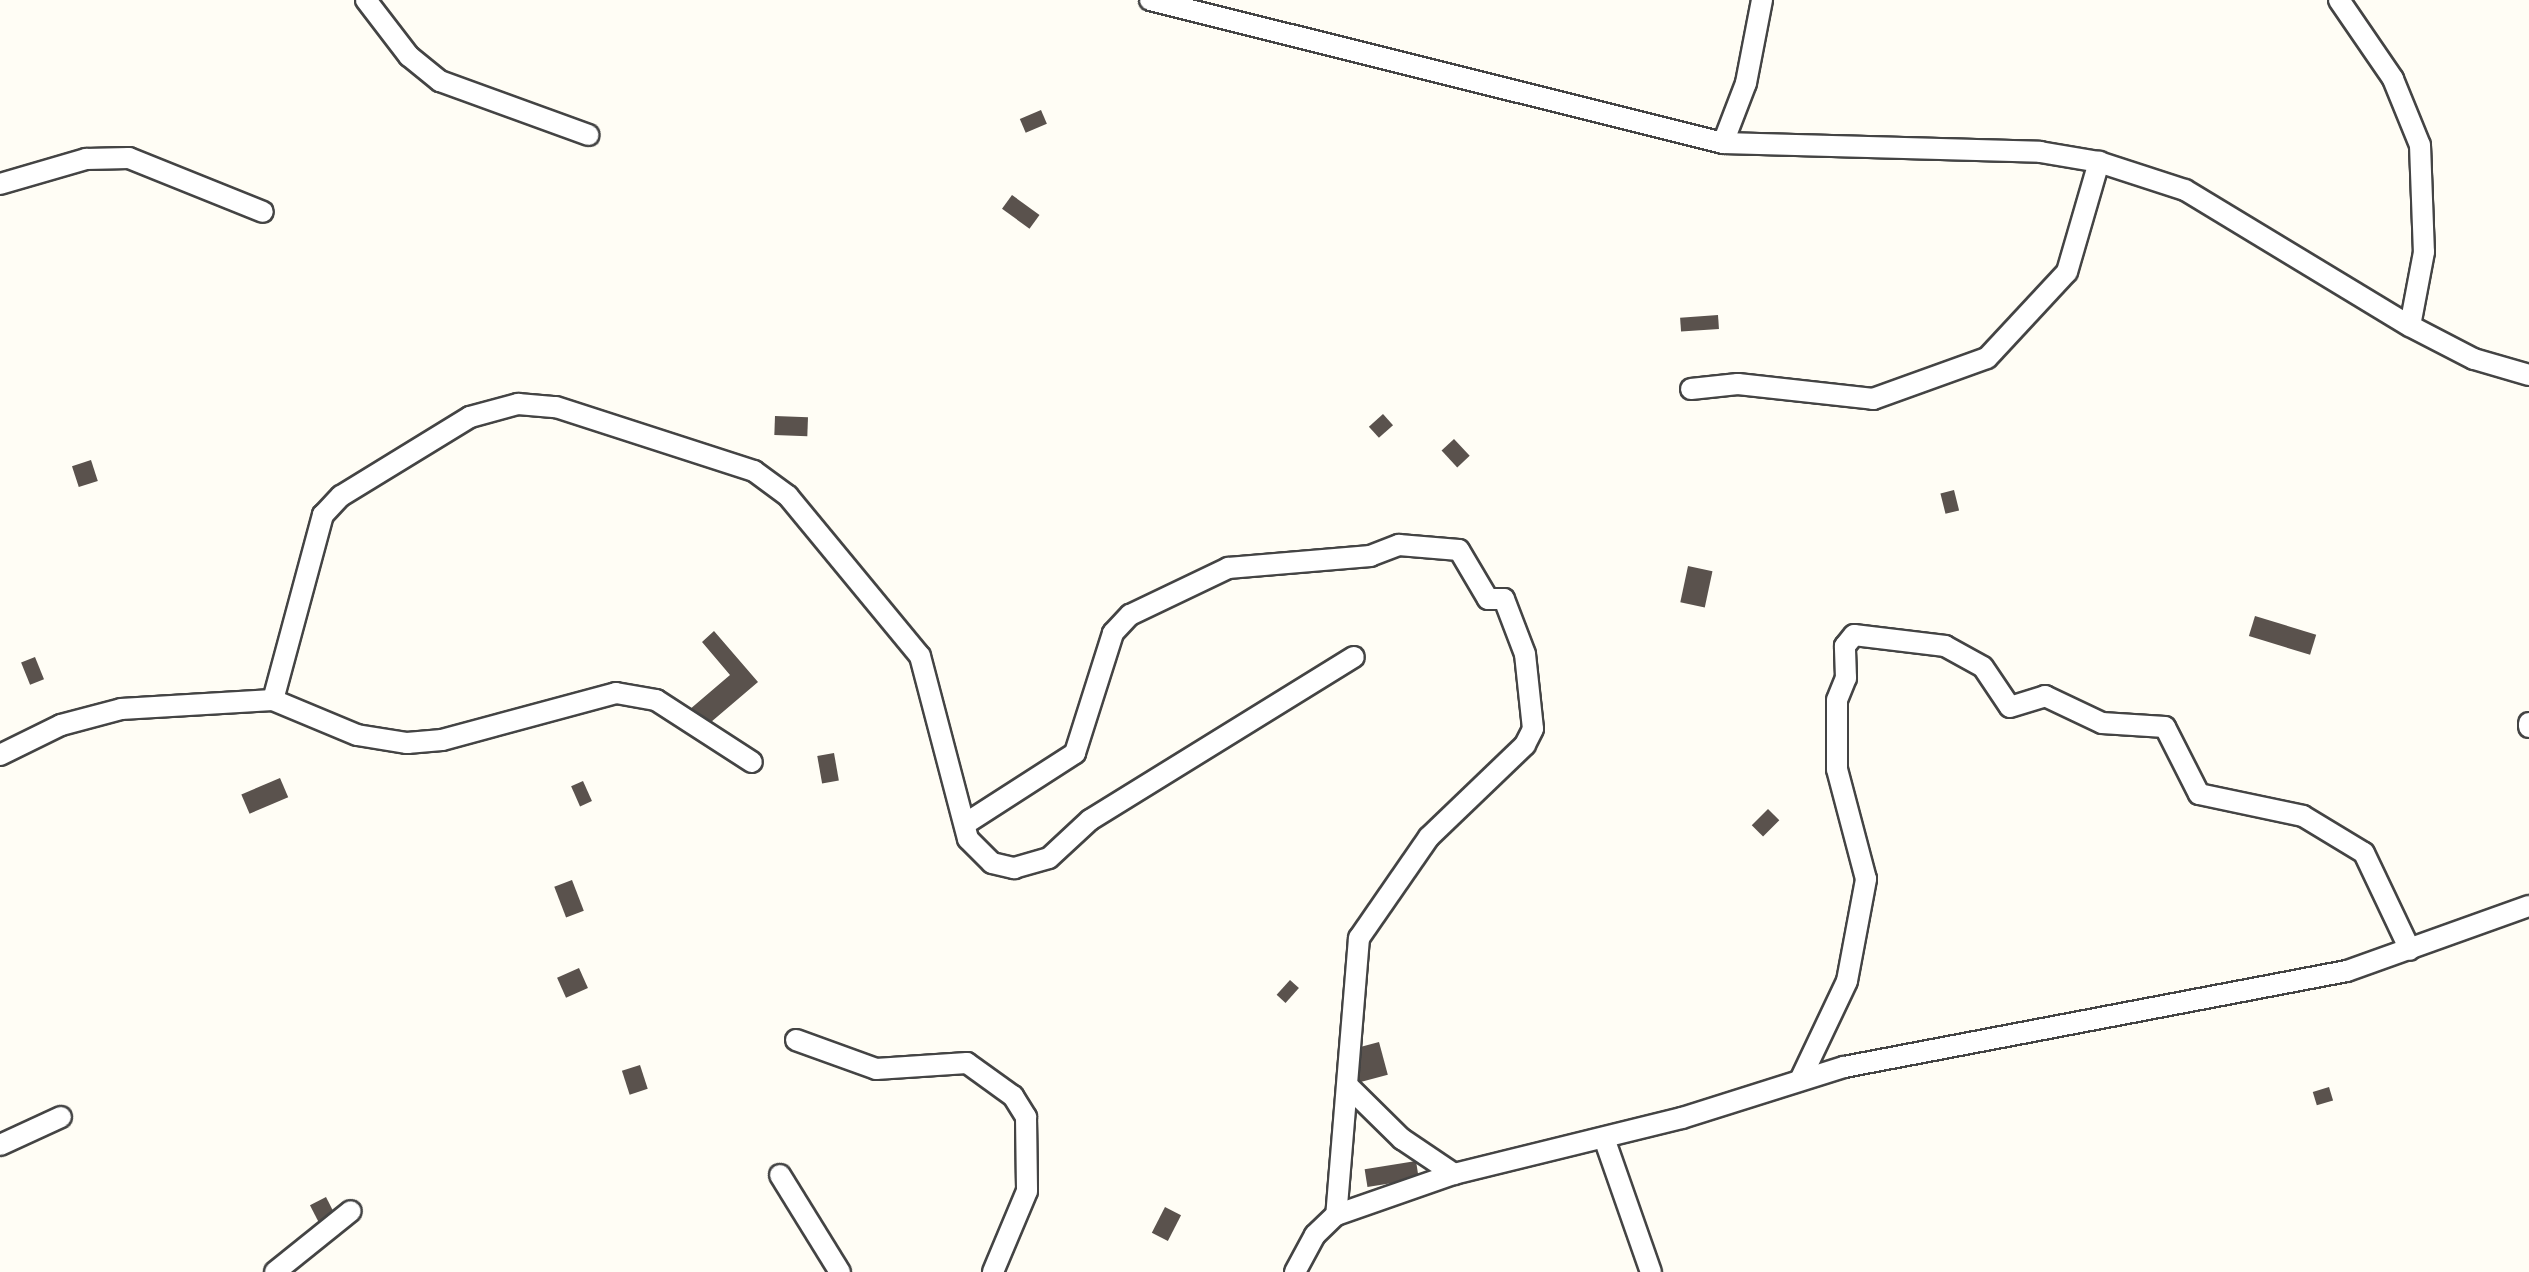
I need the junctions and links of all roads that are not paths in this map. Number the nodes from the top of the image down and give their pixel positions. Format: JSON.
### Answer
{"nodes":[{"id":1,"x":366,"y":0,"type":"edge"},
{"id":2,"x":1150,"y":0,"type":"edge"},
{"id":3,"x":1762,"y":0,"type":"edge"},
{"id":4,"x":2339,"y":0,"type":"edge"},
{"id":5,"x":588,"y":135,"type":"dead end"},
{"id":6,"x":1723,"y":143,"type":"junction"},
{"id":7,"x":2099,"y":162,"type":"junction"},
{"id":8,"x":0,"y":184,"type":"edge"},
{"id":9,"x":263,"y":212,"type":"dead end"},
{"id":10,"x":2410,"y":326,"type":"junction"},
{"id":11,"x":2529,"y":375,"type":"edge"},
{"id":12,"x":1690,"y":389,"type":"dead end"},
{"id":13,"x":1354,"y":657,"type":"dead end"},
{"id":14,"x":273,"y":700,"type":"junction"},
{"id":15,"x":0,"y":754,"type":"edge"},
{"id":16,"x":752,"y":762,"type":"dead end"},
{"id":17,"x":964,"y":824,"type":"junction"},
{"id":18,"x":2529,"y":906,"type":"edge"},
{"id":19,"x":2410,"y":950,"type":"junction"},
{"id":20,"x":796,"y":1040,"type":"dead end"},
{"id":21,"x":1801,"y":1078,"type":"junction"},
{"id":22,"x":1348,"y":1086,"type":"junction"},
{"id":23,"x":61,"y":1117,"type":"dead end"},
{"id":24,"x":1604,"y":1138,"type":"junction"},
{"id":25,"x":0,"y":1146,"type":"edge"},
{"id":26,"x":780,"y":1174,"type":"dead end"},
{"id":27,"x":1454,"y":1174,"type":"junction"},
{"id":28,"x":351,"y":1211,"type":"dead end"},
{"id":29,"x":1336,"y":1216,"type":"junction"},
{"id":30,"x":275,"y":1272,"type":"edge"},
{"id":31,"x":840,"y":1272,"type":"edge"},
{"id":32,"x":993,"y":1272,"type":"edge"},
{"id":33,"x":1295,"y":1272,"type":"edge"},
{"id":34,"x":1651,"y":1272,"type":"edge"}],
"edges":[{"from":1,"to":5,"type":"street"},
{"from":2,"to":6,"type":"street"},
{"from":3,"to":6,"type":"street"},
{"from":4,"to":10,"type":"street"},
{"from":6,"to":7,"type":"street"},
{"from":7,"to":10,"type":"street"},
{"from":7,"to":12,"type":"street"},
{"from":8,"to":9,"type":"street"},
{"from":10,"to":11,"type":"street"},
{"from":13,"to":17,"type":"street"},
{"from":14,"to":15,"type":"street"},
{"from":14,"to":16,"type":"street"},
{"from":14,"to":17,"type":"street"},
{"from":17,"to":22,"type":"street"},
{"from":18,"to":19,"type":"street"},
{"from":19,"to":21,"type":"street"},
{"from":19,"to":21,"type":"street"},
{"from":20,"to":32,"type":"street"},
{"from":21,"to":24,"type":"street"},
{"from":22,"to":27,"type":"street"},
{"from":22,"to":29,"type":"street"},
{"from":23,"to":25,"type":"street"},
{"from":24,"to":27,"type":"street"},
{"from":24,"to":34,"type":"street"},
{"from":26,"to":31,"type":"street"},
{"from":27,"to":29,"type":"street"},
{"from":28,"to":30,"type":"street"},
{"from":29,"to":33,"type":"street"}]}
